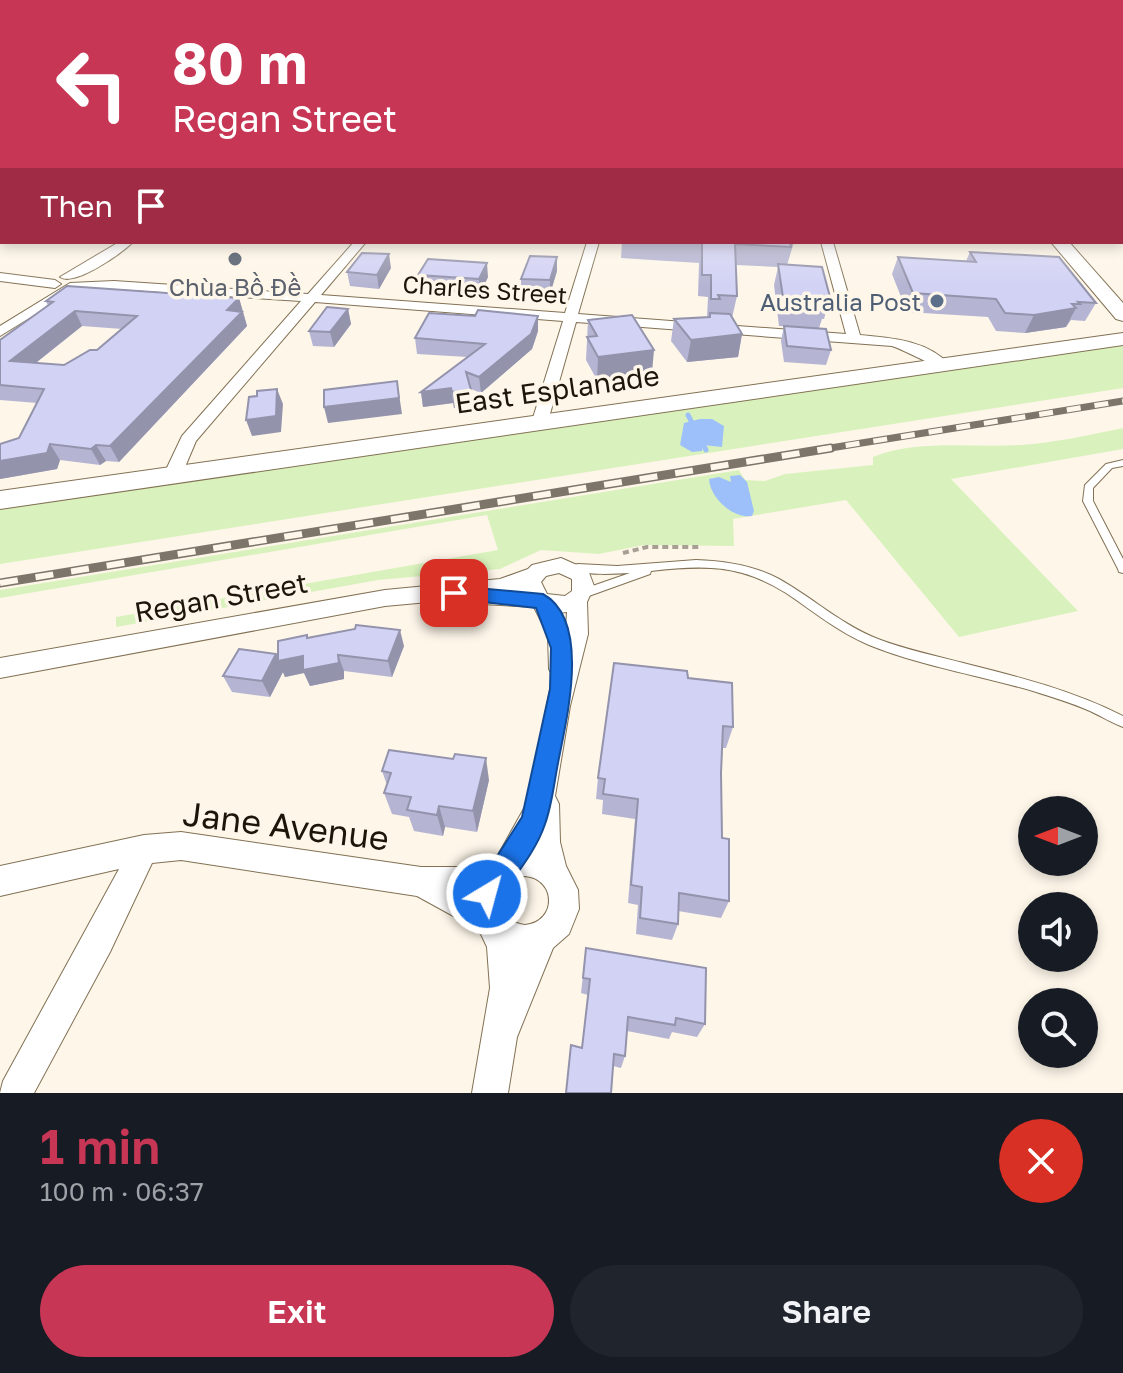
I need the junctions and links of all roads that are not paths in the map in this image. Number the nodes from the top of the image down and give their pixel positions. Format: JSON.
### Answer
{"nodes":[{"id":1,"x":124,"y":244,"type":"edge"},
{"id":2,"x":358,"y":244,"type":"edge"},
{"id":3,"x":592,"y":244,"type":"edge"},
{"id":4,"x":828,"y":244,"type":"edge"},
{"id":5,"x":1062,"y":244,"type":"edge"},
{"id":6,"x":0,"y":277,"type":"edge"},
{"id":7,"x":69,"y":282,"type":"junction"},
{"id":8,"x":311,"y":298,"type":"junction"},
{"id":9,"x":1123,"y":315,"type":"edge"},
{"id":10,"x":570,"y":317,"type":"junction"},
{"id":11,"x":0,"y":332,"type":"edge"},
{"id":12,"x":854,"y":339,"type":"junction"},
{"id":13,"x":1123,"y":339,"type":"edge"},
{"id":14,"x":943,"y":365,"type":"junction"},
{"id":15,"x":540,"y":421,"type":"junction"},
{"id":16,"x":1123,"y":463,"type":"edge"},
{"id":17,"x":173,"y":474,"type":"junction"},
{"id":18,"x":0,"y":500,"type":"edge"},
{"id":19,"x":659,"y":566,"type":"junction"},
{"id":20,"x":568,"y":567,"type":"junction"},
{"id":21,"x":1123,"y":569,"type":"edge"},
{"id":22,"x":534,"y":575,"type":"junction"},
{"id":23,"x":454,"y":593,"type":"junction"},
{"id":24,"x":579,"y":597,"type":"junction"},
{"id":25,"x":540,"y":601,"type":"junction"},
{"id":26,"x":0,"y":668,"type":"edge"},
{"id":27,"x":561,"y":689,"type":"junction"},
{"id":28,"x":1123,"y":722,"type":"edge"},
{"id":29,"x":545,"y":780,"type":"junction"},
{"id":30,"x":144,"y":849,"type":"junction"},
{"id":31,"x":506,"y":866,"type":"junction"},
{"id":32,"x":553,"y":872,"type":"junction"},
{"id":33,"x":0,"y":881,"type":"edge"},
{"id":34,"x":421,"y":882,"type":"junction"},
{"id":35,"x":493,"y":925,"type":"junction"},
{"id":36,"x":541,"y":938,"type":"junction"},
{"id":37,"x":500,"y":1039,"type":"junction"},
{"id":38,"x":15,"y":1093,"type":"edge"},
{"id":39,"x":490,"y":1093,"type":"edge"}],
"edges":[{"from":1,"to":7,"type":"street"},
{"from":2,"to":8,"type":"street"},
{"from":3,"to":10,"type":"street"},
{"from":4,"to":12,"type":"street"},
{"from":5,"to":9,"type":"street"},
{"from":6,"to":7,"type":"street","name":"Charles Street"},
{"from":7,"to":8,"type":"street","name":"Charles Street"},
{"from":7,"to":11,"type":"street"},
{"from":8,"to":10,"type":"street","name":"Charles Street"},
{"from":8,"to":17,"type":"street"},
{"from":10,"to":12,"type":"street","name":"Charles Street"},
{"from":10,"to":15,"type":"street"},
{"from":12,"to":14,"type":"street","name":"Charles Street"},
{"from":13,"to":14,"type":"street","name":"East Esplanade"},
{"from":14,"to":15,"type":"street","name":"East Esplanade"},
{"from":15,"to":17,"type":"street","name":"East Esplanade"},
{"from":16,"to":21,"type":"lane"},
{"from":17,"to":18,"type":"street","name":"East Esplanade"},
{"from":19,"to":20,"type":"lane"},
{"from":19,"to":24,"type":"lane"},
{"from":19,"to":28,"type":"lane"},
{"from":20,"to":22,"type":"street"},
{"from":20,"to":24,"type":"street"},
{"from":22,"to":23,"type":"street","name":"Regan Street"},
{"from":22,"to":25,"type":"street"},
{"from":23,"to":25,"type":"street","name":"Regan Street"},
{"from":23,"to":26,"type":"street","name":"Regan Street"},
{"from":24,"to":25,"type":"street"},
{"from":24,"to":27,"type":"street"},
{"from":25,"to":27,"type":"street"},
{"from":27,"to":29,"type":"street"},
{"from":29,"to":31,"type":"street"},
{"from":29,"to":32,"type":"street"},
{"from":30,"to":33,"type":"street","name":"Jane Avenue"},
{"from":30,"to":34,"type":"street","name":"Jane Avenue"},
{"from":30,"to":38,"type":"street"},
{"from":31,"to":32,"type":"street"},
{"from":31,"to":34,"type":"street","name":"Jane Avenue"},
{"from":31,"to":35,"type":"street"},
{"from":32,"to":36,"type":"street"},
{"from":34,"to":35,"type":"street","name":"Jane Avenue"},
{"from":35,"to":36,"type":"street"},
{"from":35,"to":37,"type":"street"},
{"from":36,"to":37,"type":"street"},
{"from":37,"to":39,"type":"street"}]}
